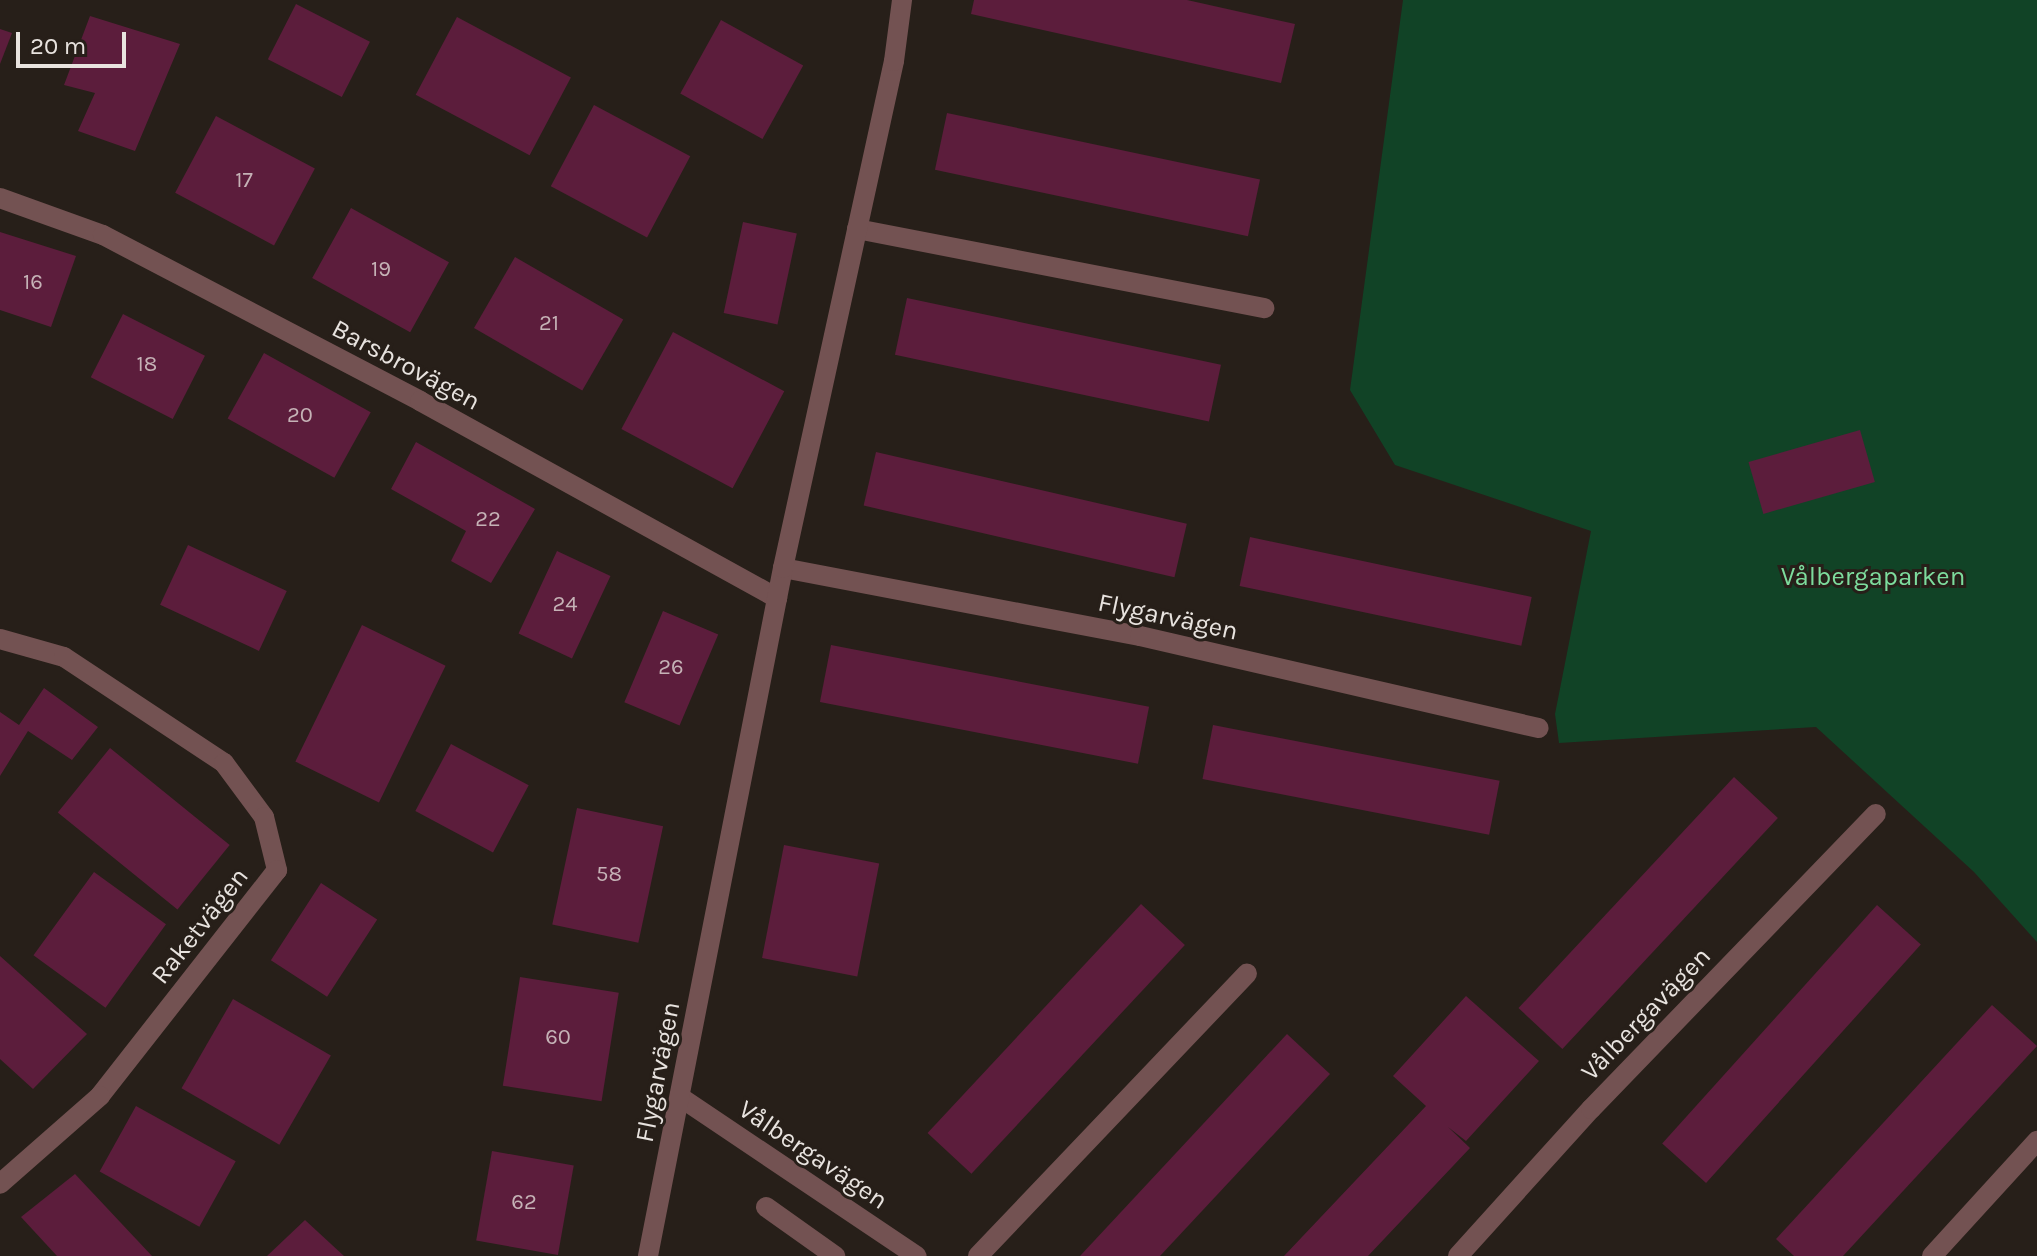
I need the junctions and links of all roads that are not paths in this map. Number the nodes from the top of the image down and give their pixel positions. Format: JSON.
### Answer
{"nodes":[{"id":1,"x":902,"y":0,"type":"edge"},
{"id":2,"x":0,"y":198,"type":"edge"},
{"id":3,"x":857,"y":229,"type":"junction"},
{"id":4,"x":1264,"y":308,"type":"dead end"},
{"id":5,"x":783,"y":568,"type":"junction"},
{"id":6,"x":777,"y":598,"type":"junction"},
{"id":7,"x":0,"y":639,"type":"edge"},
{"id":8,"x":1539,"y":728,"type":"dead end"},
{"id":9,"x":1876,"y":814,"type":"dead end"},
{"id":10,"x":1247,"y":974,"type":"dead end"},
{"id":11,"x":680,"y":1097,"type":"junction"},
{"id":12,"x":2037,"y":1141,"type":"edge"},
{"id":13,"x":0,"y":1184,"type":"edge"},
{"id":14,"x":766,"y":1207,"type":"dead end"},
{"id":15,"x":648,"y":1256,"type":"edge"},
{"id":16,"x":835,"y":1256,"type":"edge"},
{"id":17,"x":917,"y":1256,"type":"edge"},
{"id":18,"x":978,"y":1256,"type":"edge"},
{"id":19,"x":1458,"y":1256,"type":"edge"},
{"id":20,"x":1932,"y":1256,"type":"edge"}],
"edges":[{"from":1,"to":3,"type":"street","name":"Flygarvägen"},
{"from":2,"to":6,"type":"street","name":"Barsbrovägen"},
{"from":3,"to":4,"type":"street"},
{"from":3,"to":5,"type":"street","name":"Flygarvägen"},
{"from":5,"to":6,"type":"street","name":"Flygarvägen"},
{"from":5,"to":8,"type":"street","name":"Flygarvägen"},
{"from":6,"to":11,"type":"street","name":"Flygarvägen"},
{"from":7,"to":13,"type":"street","name":"Raketvägen"},
{"from":9,"to":19,"type":"street","name":"Vålbergavägen"},
{"from":10,"to":18,"type":"street"},
{"from":11,"to":15,"type":"street","name":"Flygarvägen"},
{"from":11,"to":17,"type":"street","name":"Vålbergavägen"},
{"from":12,"to":20,"type":"street"},
{"from":14,"to":16,"type":"street"}]}
